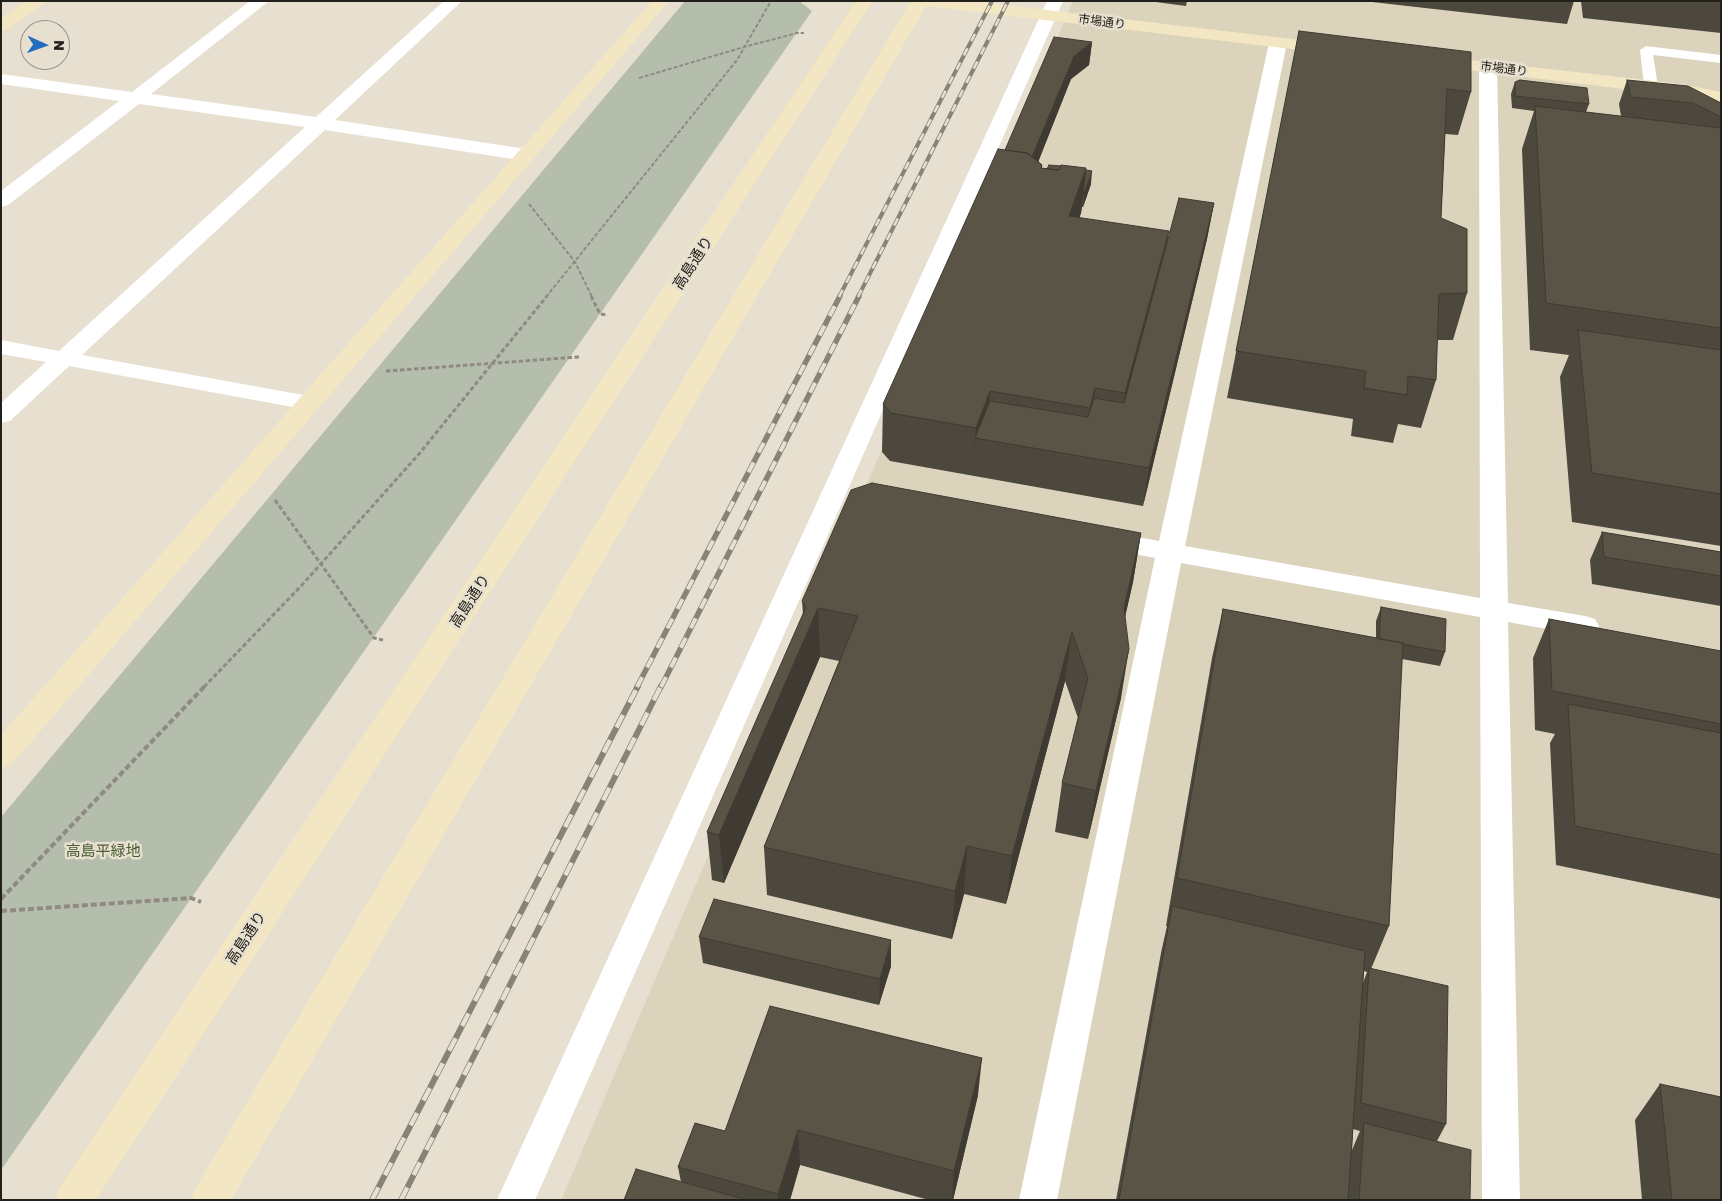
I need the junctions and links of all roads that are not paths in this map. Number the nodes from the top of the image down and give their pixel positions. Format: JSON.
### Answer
{"nodes":[{"id":1,"x":39,"y":1,"type":"edge"},
{"id":2,"x":261,"y":1,"type":"edge"},
{"id":3,"x":454,"y":1,"type":"edge"},
{"id":4,"x":661,"y":1,"type":"edge"},
{"id":5,"x":865,"y":1,"type":"edge"},
{"id":6,"x":920,"y":1,"type":"edge"},
{"id":7,"x":926,"y":1,"type":"edge"},
{"id":8,"x":1051,"y":8,"type":"edge"},
{"id":9,"x":1,"y":26,"type":"edge"},
{"id":10,"x":1278,"y":43,"type":"junction"},
{"id":11,"x":1354,"y":52,"type":"edge"},
{"id":12,"x":1422,"y":59,"type":"edge"},
{"id":13,"x":1721,"y":59,"type":"edge"},
{"id":14,"x":1488,"y":67,"type":"junction"},
{"id":15,"x":1,"y":79,"type":"edge"},
{"id":16,"x":1650,"y":86,"type":"junction"},
{"id":17,"x":136,"y":98,"type":"junction"},
{"id":18,"x":1721,"y":98,"type":"edge"},
{"id":19,"x":320,"y":124,"type":"junction"},
{"id":20,"x":526,"y":155,"type":"junction"},
{"id":21,"x":1,"y":202,"type":"edge"},
{"id":22,"x":1,"y":347,"type":"edge"},
{"id":23,"x":64,"y":358,"type":"junction"},
{"id":24,"x":310,"y":403,"type":"junction"},
{"id":25,"x":1,"y":416,"type":"edge"},
{"id":26,"x":833,"y":491,"type":"junction"},
{"id":27,"x":862,"y":496,"type":"edge"},
{"id":28,"x":1084,"y":536,"type":"edge"},
{"id":29,"x":1170,"y":552,"type":"junction"},
{"id":30,"x":1494,"y":609,"type":"junction"},
{"id":31,"x":1607,"y":630,"type":"edge"},
{"id":32,"x":1,"y":756,"type":"edge"},
{"id":33,"x":74,"y":1200,"type":"edge"},
{"id":34,"x":210,"y":1200,"type":"edge"},
{"id":35,"x":516,"y":1200,"type":"edge"},
{"id":36,"x":1038,"y":1200,"type":"edge"},
{"id":37,"x":1501,"y":1200,"type":"edge"}],
"edges":[{"from":1,"to":9,"type":"main road"},
{"from":2,"to":17,"type":"street"},
{"from":3,"to":19,"type":"street"},
{"from":4,"to":20,"type":"main road"},
{"from":5,"to":33,"type":"main road","name":"高島通り"},
{"from":6,"to":34,"type":"main road"},
{"from":7,"to":8,"type":"main road","name":"市場通り"},
{"from":8,"to":10,"type":"main road","name":"市場通り"},
{"from":8,"to":26,"type":"street"},
{"from":10,"to":11,"type":"main road","name":"市場通り"},
{"from":10,"to":29,"type":"street"},
{"from":12,"to":14,"type":"main road","name":"市場通り"},
{"from":13,"to":16,"type":"lane"},
{"from":14,"to":16,"type":"main road","name":"市場通り"},
{"from":14,"to":30,"type":"street"},
{"from":15,"to":17,"type":"street"},
{"from":16,"to":18,"type":"main road","name":"市場通り"},
{"from":17,"to":19,"type":"street"},
{"from":17,"to":21,"type":"street"},
{"from":19,"to":20,"type":"street"},
{"from":19,"to":23,"type":"street"},
{"from":20,"to":24,"type":"main road"},
{"from":22,"to":23,"type":"street"},
{"from":23,"to":24,"type":"street"},
{"from":23,"to":25,"type":"street"},
{"from":24,"to":32,"type":"main road"},
{"from":26,"to":27,"type":"street"},
{"from":26,"to":35,"type":"street"},
{"from":28,"to":29,"type":"street"},
{"from":29,"to":30,"type":"street"},
{"from":29,"to":36,"type":"street"},
{"from":30,"to":31,"type":"street"},
{"from":30,"to":37,"type":"street"}]}
